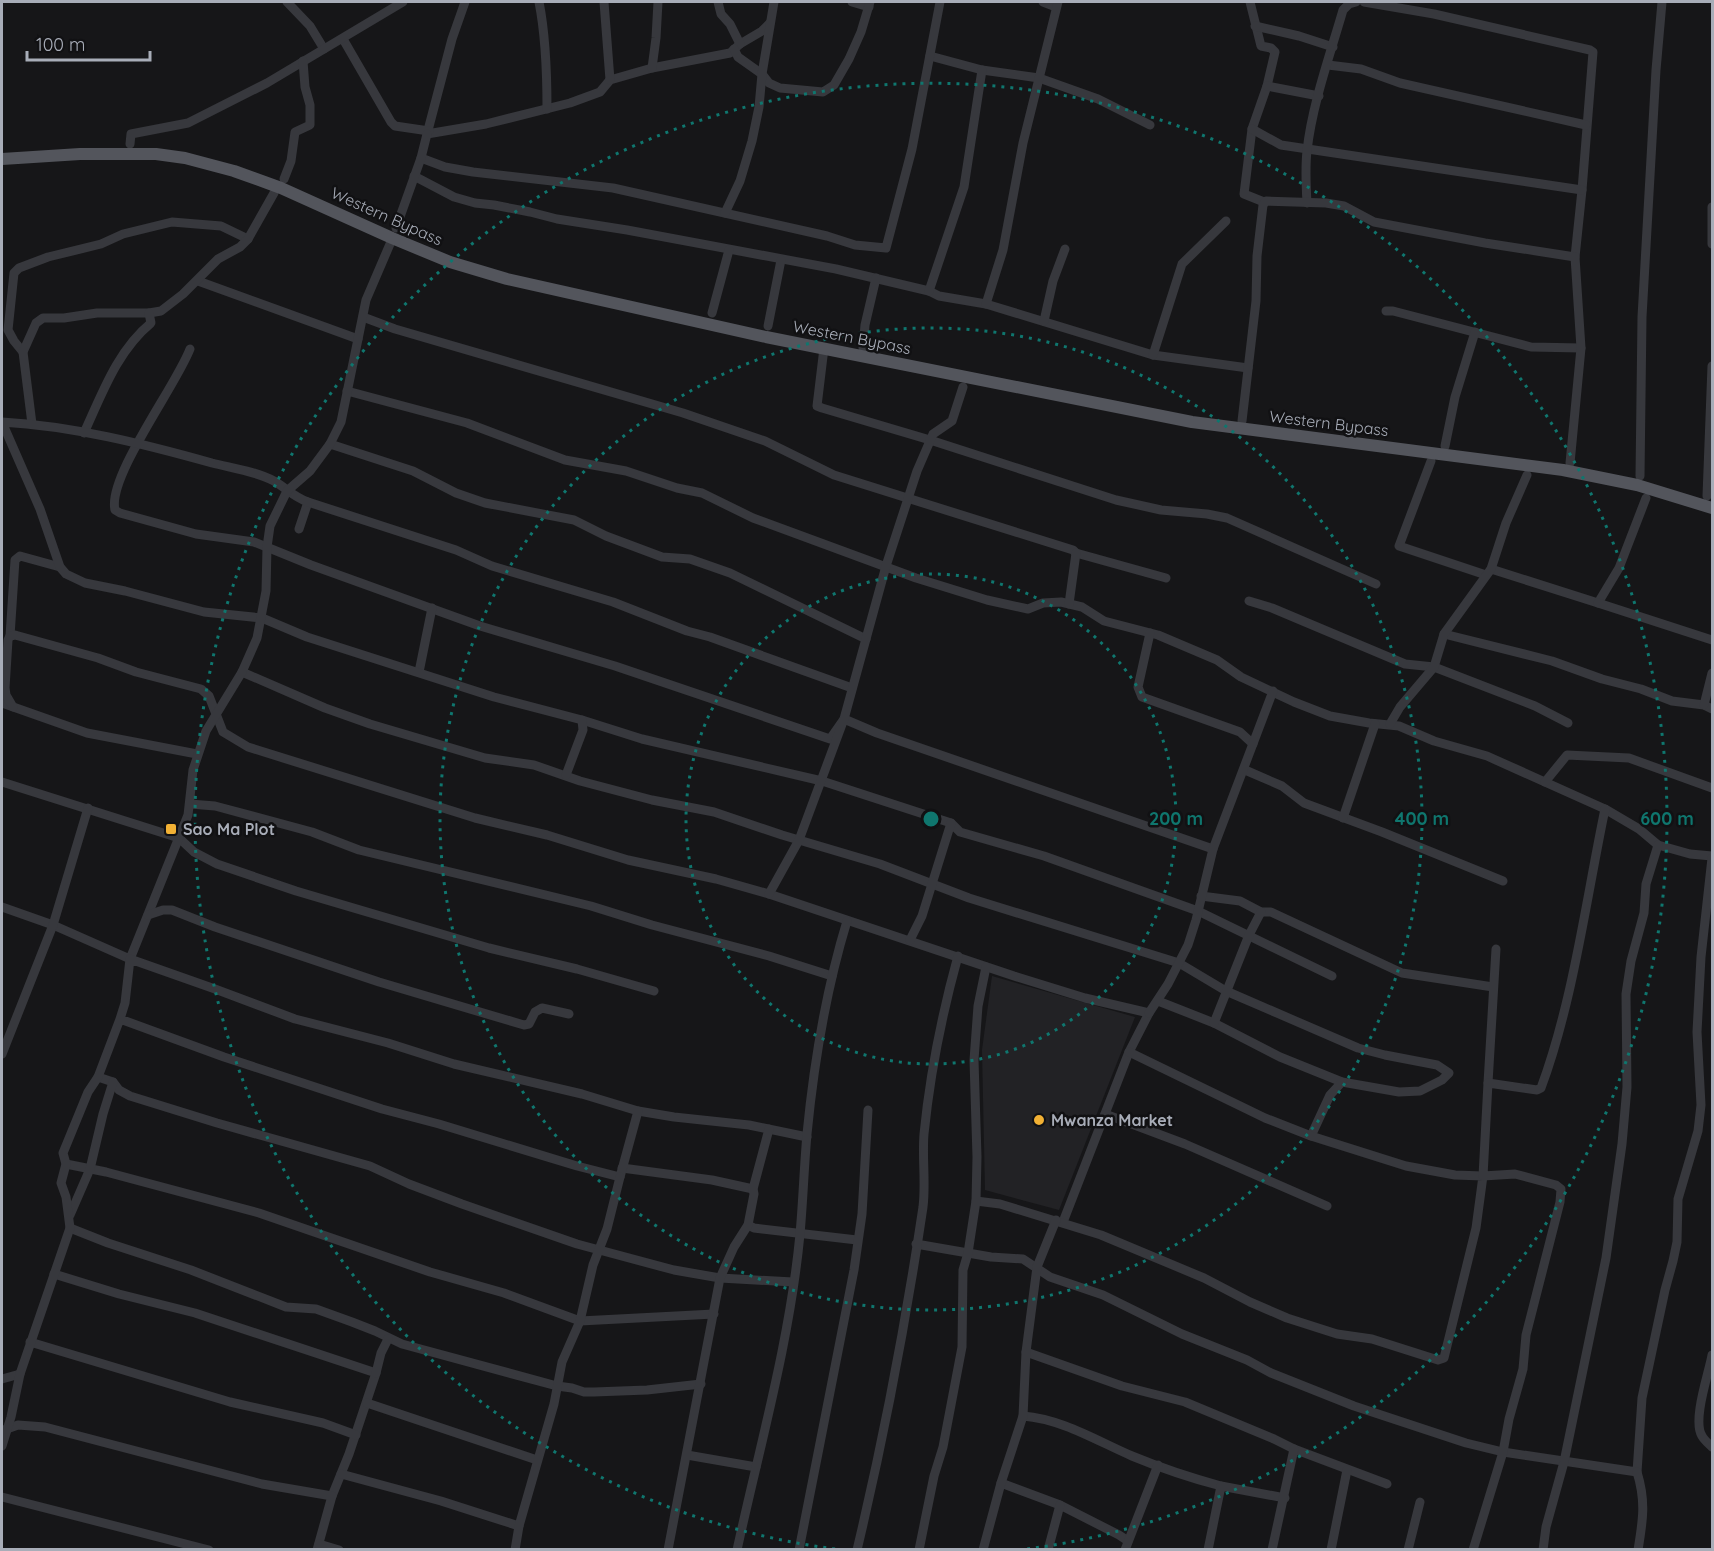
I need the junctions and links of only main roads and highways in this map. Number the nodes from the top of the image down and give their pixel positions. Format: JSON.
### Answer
{"nodes":[{"id":1,"x":2,"y":159,"type":"edge"},
{"id":2,"x":1713,"y":508,"type":"edge"}],
"edges":[{"from":1,"to":2,"type":"main road","name":"Western Bypass"}]}
